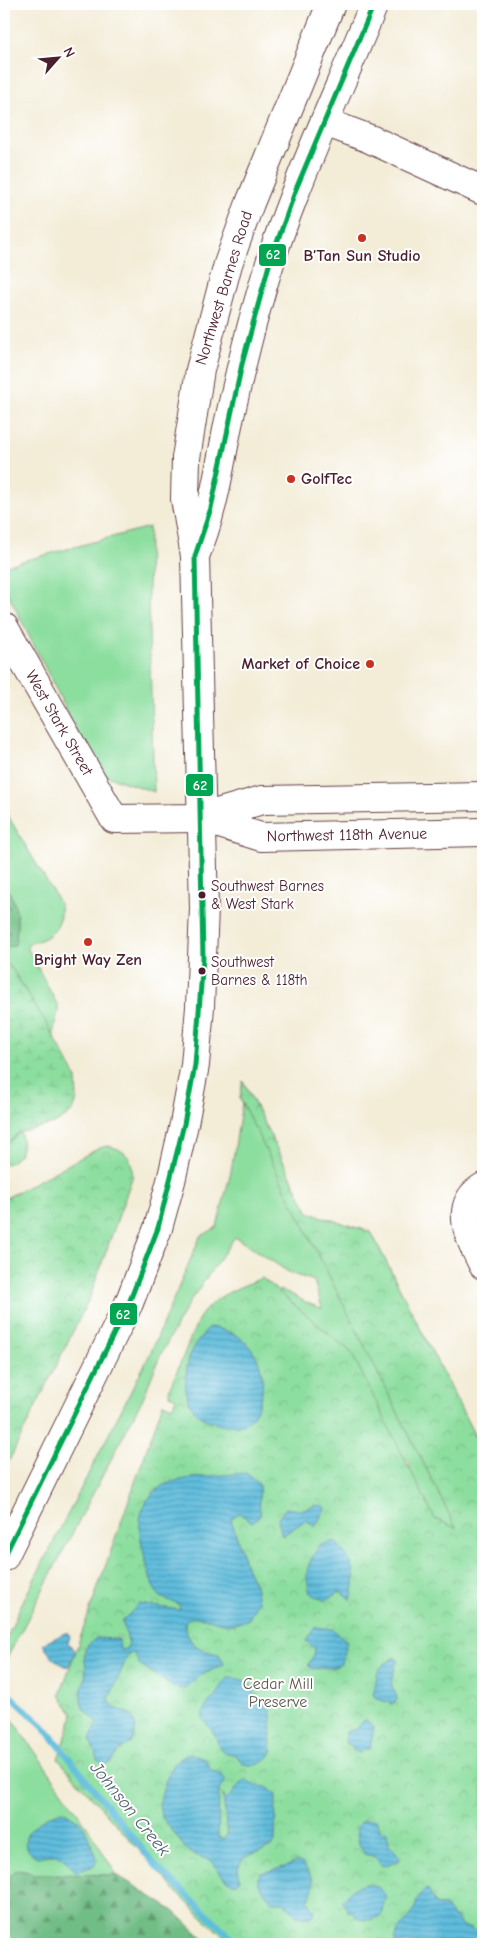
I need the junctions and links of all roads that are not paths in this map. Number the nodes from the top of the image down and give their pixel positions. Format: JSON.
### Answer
{"nodes":[{"id":1,"x":331,"y":4,"type":"edge"},
{"id":2,"x":374,"y":4,"type":"edge"},
{"id":3,"x":325,"y":122,"type":"junction"},
{"id":4,"x":483,"y":191,"type":"edge"},
{"id":5,"x":195,"y":556,"type":"junction"},
{"id":6,"x":4,"y":628,"type":"edge"},
{"id":7,"x":483,"y":796,"type":"edge"},
{"id":8,"x":200,"y":818,"type":"junction"},
{"id":9,"x":483,"y":832,"type":"edge"},
{"id":10,"x":483,"y":1187,"type":"edge"},
{"id":11,"x":483,"y":1265,"type":"edge"},
{"id":12,"x":4,"y":1558,"type":"edge"}],
"edges":[{"from":1,"to":5,"type":"main road","name":"Northwest Barnes Road"},
{"from":2,"to":3,"type":"main road","name":"Northwest Barnes Road"},
{"from":3,"to":4,"type":"main road"},
{"from":3,"to":5,"type":"main road","name":"Northwest Barnes Road"},
{"from":5,"to":8,"type":"main road","name":"Northwest Barnes Road"},
{"from":6,"to":8,"type":"main road","name":"West Stark Street"},
{"from":7,"to":8,"type":"main road"},
{"from":8,"to":9,"type":"main road","name":"Northwest 118th Avenue"},
{"from":8,"to":12,"type":"main road","name":"Northwest Barnes Road"},
{"from":10,"to":11,"type":"main road"}]}
